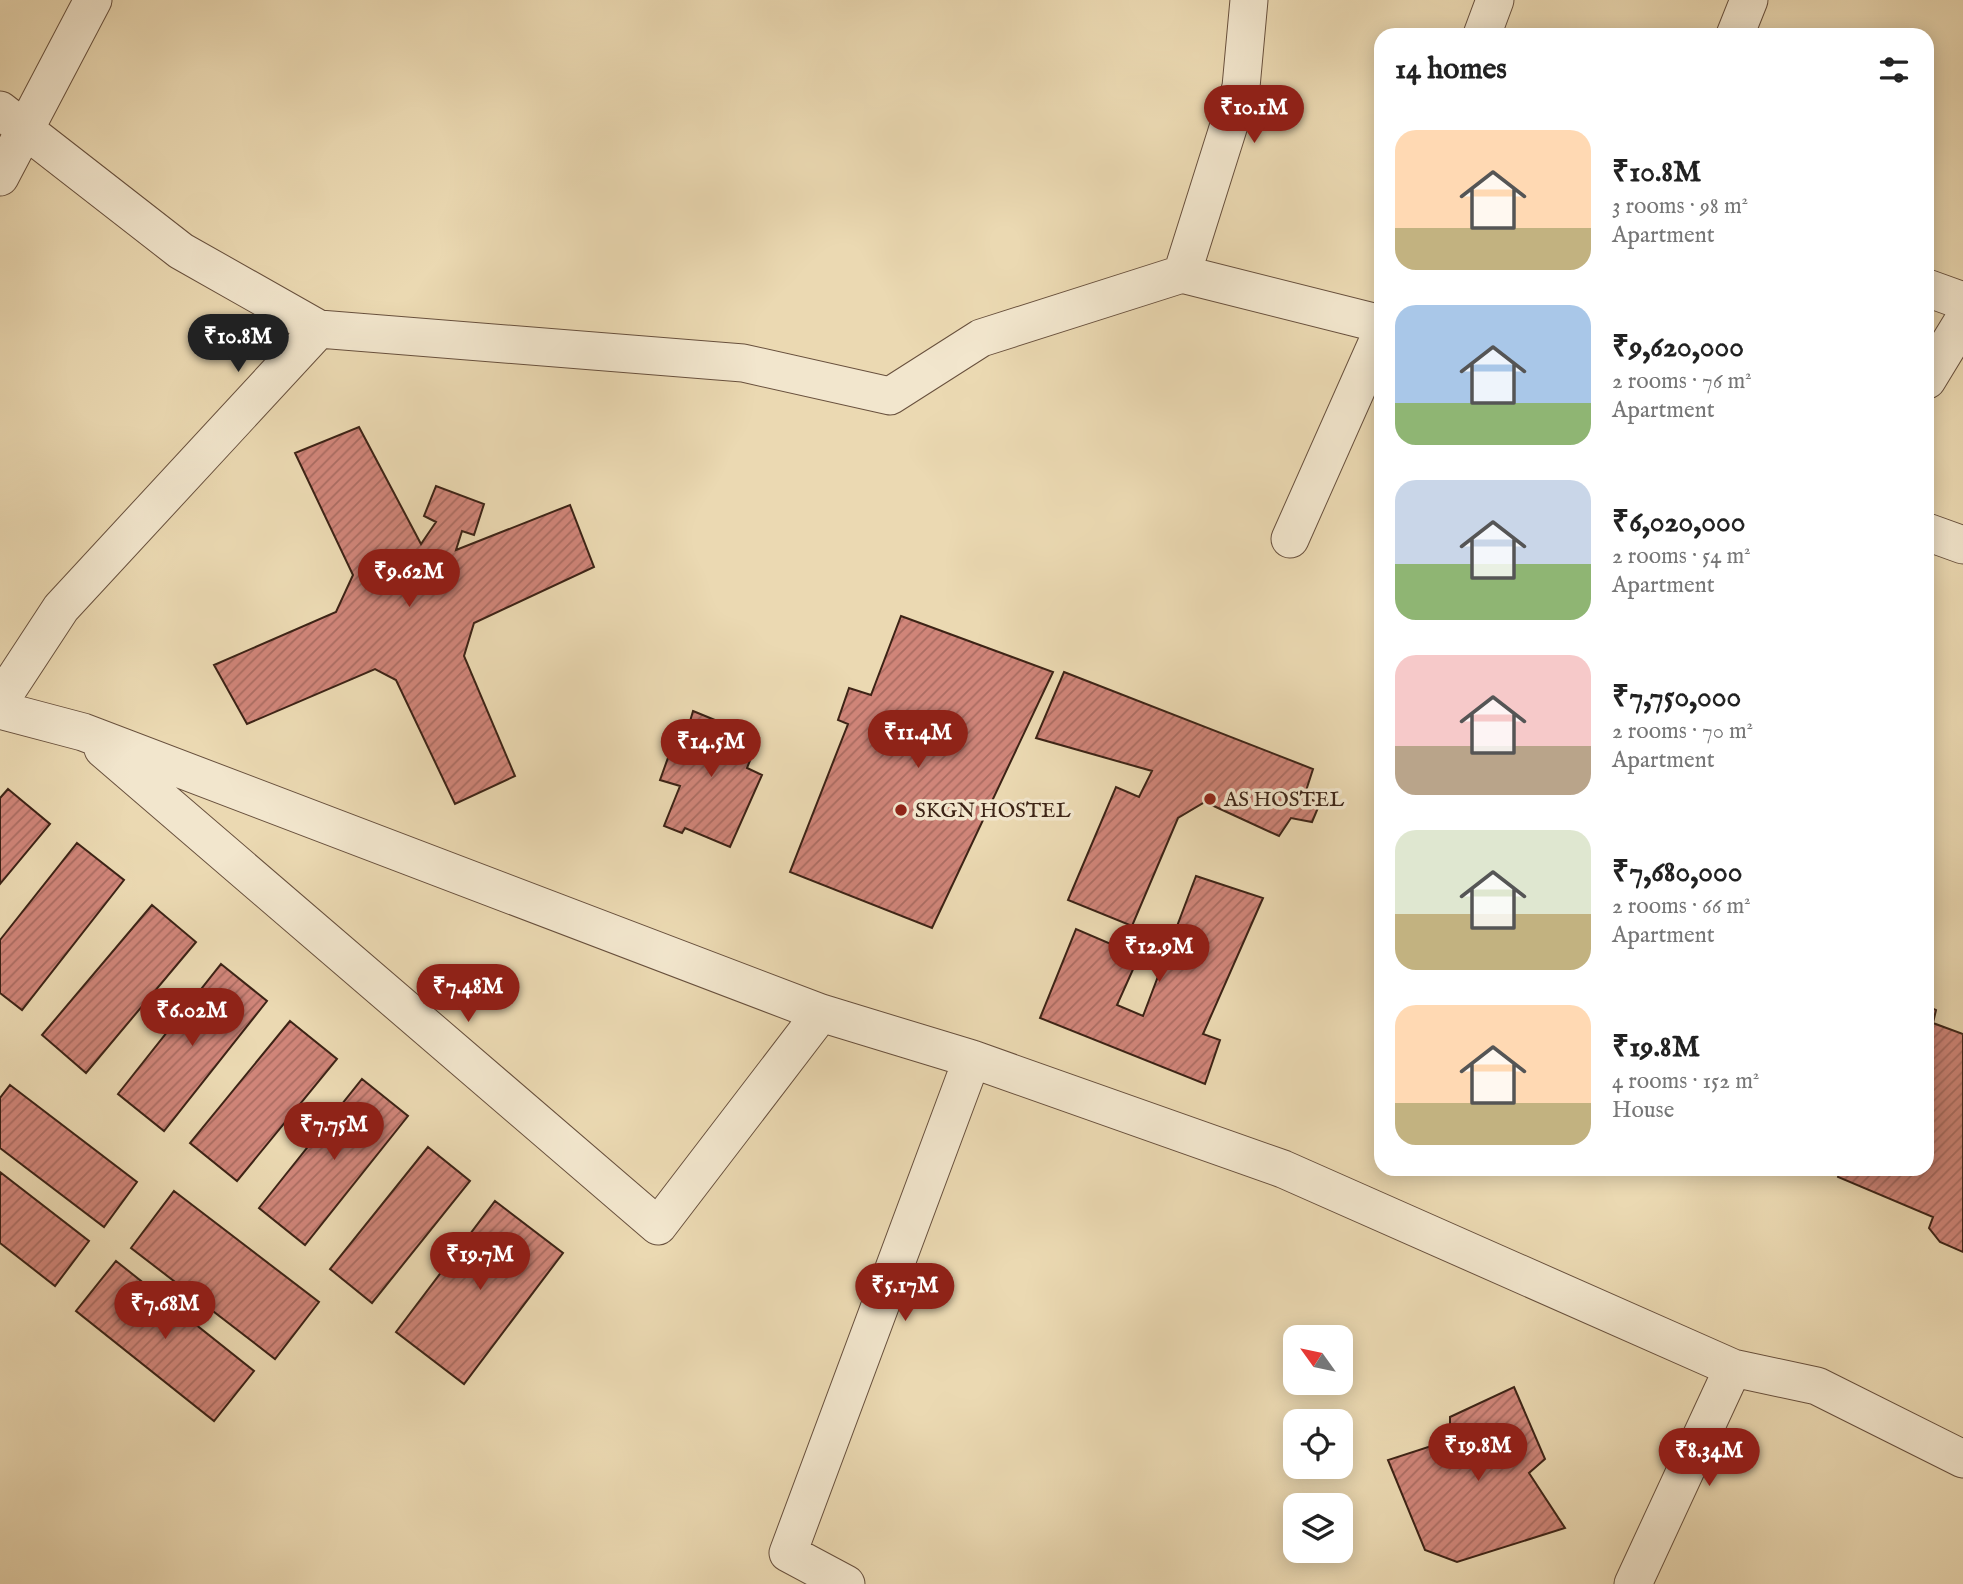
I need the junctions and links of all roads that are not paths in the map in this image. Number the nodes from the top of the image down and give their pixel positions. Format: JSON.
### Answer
{"nodes":[{"id":1,"x":93,"y":0,"type":"edge"},
{"id":2,"x":1249,"y":0,"type":"edge"},
{"id":3,"x":1495,"y":0,"type":"edge"},
{"id":4,"x":1749,"y":0,"type":"edge"},
{"id":5,"x":1485,"y":28,"type":"edge"},
{"id":6,"x":1738,"y":28,"type":"edge"},
{"id":7,"x":12,"y":120,"type":"edge"},
{"id":8,"x":0,"y":177,"type":"edge"},
{"id":9,"x":1182,"y":274,"type":"junction"},
{"id":10,"x":1934,"y":290,"type":"edge"},
{"id":11,"x":1963,"y":300,"type":"edge"},
{"id":12,"x":1963,"y":321,"type":"edge"},
{"id":13,"x":1374,"y":322,"type":"edge"},
{"id":14,"x":319,"y":329,"type":"junction"},
{"id":15,"x":1374,"y":350,"type":"edge"},
{"id":16,"x":1934,"y":369,"type":"edge"},
{"id":17,"x":1934,"y":535,"type":"edge"},
{"id":18,"x":1290,"y":539,"type":"dead end"},
{"id":19,"x":1963,"y":545,"type":"edge"},
{"id":20,"x":0,"y":701,"type":"edge"},
{"id":21,"x":0,"y":710,"type":"edge"},
{"id":22,"x":83,"y":732,"type":"junction"},
{"id":23,"x":821,"y":1013,"type":"junction"},
{"id":24,"x":972,"y":1059,"type":"junction"},
{"id":25,"x":1733,"y":1368,"type":"junction"},
{"id":26,"x":1963,"y":1459,"type":"edge"},
{"id":27,"x":846,"y":1584,"type":"edge"},
{"id":28,"x":1633,"y":1584,"type":"edge"}],
"edges":[{"from":1,"to":7,"type":"street"},
{"from":2,"to":9,"type":"street"},
{"from":3,"to":5,"type":"street"},
{"from":4,"to":6,"type":"street"},
{"from":7,"to":8,"type":"street"},
{"from":7,"to":14,"type":"street"},
{"from":9,"to":13,"type":"street"},
{"from":9,"to":14,"type":"street"},
{"from":10,"to":11,"type":"street"},
{"from":12,"to":16,"type":"street"},
{"from":14,"to":20,"type":"street"},
{"from":15,"to":18,"type":"street"},
{"from":17,"to":19,"type":"street"},
{"from":21,"to":22,"type":"street"},
{"from":22,"to":23,"type":"street"},
{"from":22,"to":23,"type":"street"},
{"from":23,"to":24,"type":"street"},
{"from":24,"to":25,"type":"street"},
{"from":24,"to":27,"type":"street"},
{"from":25,"to":26,"type":"street"},
{"from":25,"to":28,"type":"street"}]}
